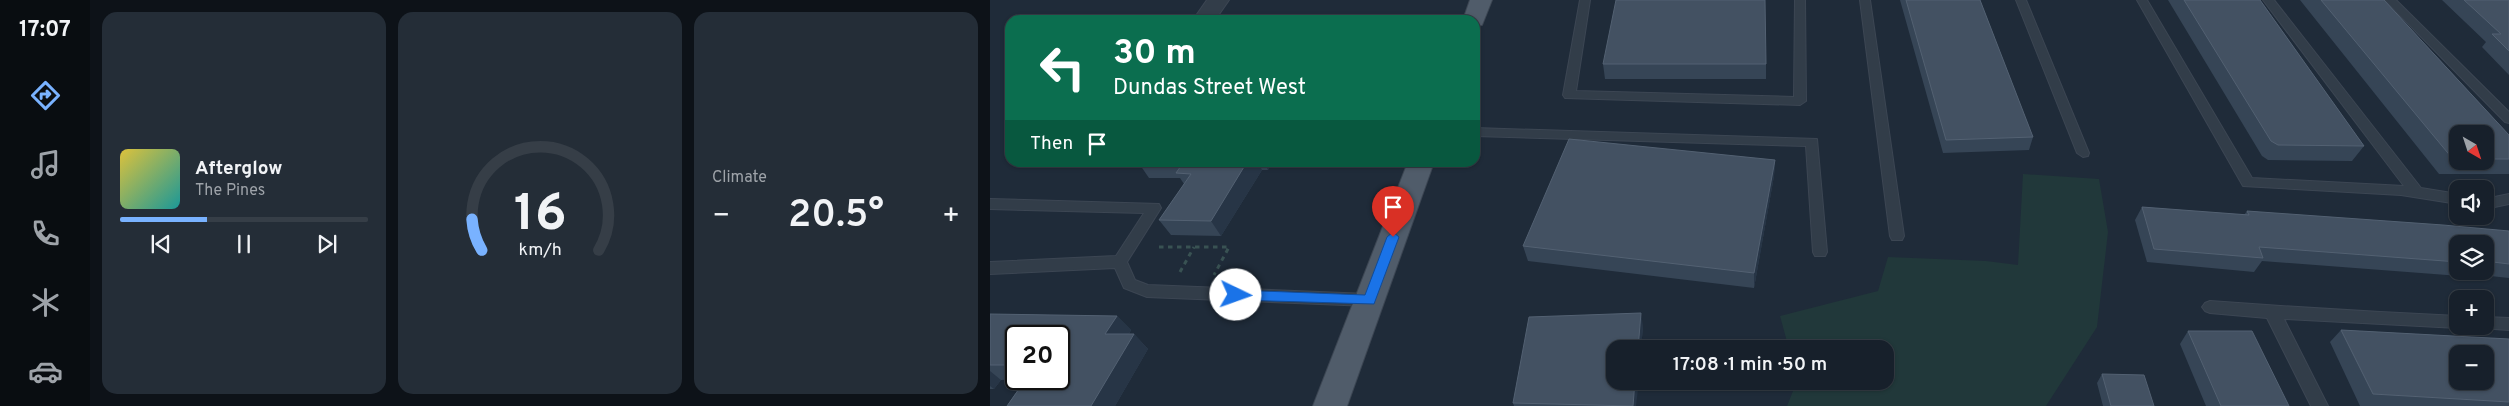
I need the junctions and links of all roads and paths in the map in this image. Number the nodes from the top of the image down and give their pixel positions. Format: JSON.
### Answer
{"nodes":[{"id":1,"x":1218,"y":0,"type":"edge"},
{"id":2,"x":1481,"y":0,"type":"edge"},
{"id":3,"x":1585,"y":0,"type":"edge"},
{"id":4,"x":1800,"y":0,"type":"edge"},
{"id":5,"x":1865,"y":0,"type":"edge"},
{"id":6,"x":2021,"y":0,"type":"edge"},
{"id":7,"x":2142,"y":0,"type":"edge"},
{"id":8,"x":2268,"y":0,"type":"edge"},
{"id":9,"x":2390,"y":0,"type":"edge"},
{"id":10,"x":1208,"y":15,"type":"edge"},
{"id":11,"x":1476,"y":15,"type":"edge"},
{"id":12,"x":2509,"y":119,"type":"edge"},
{"id":13,"x":1480,"y":132,"type":"edge"},
{"id":14,"x":2083,"y":153,"type":"dead end"},
{"id":15,"x":1419,"y":167,"type":"edge"},
{"id":16,"x":2416,"y":192,"type":"junction"},
{"id":17,"x":2449,"y":198,"type":"edge"},
{"id":18,"x":2509,"y":199,"type":"edge"},
{"id":19,"x":2494,"y":202,"type":"edge"},
{"id":20,"x":990,"y":204,"type":"edge"},
{"id":21,"x":1897,"y":236,"type":"dead end"},
{"id":22,"x":1195,"y":246,"type":"junction"},
{"id":23,"x":1159,"y":247,"type":"dead end"},
{"id":24,"x":1820,"y":252,"type":"dead end"},
{"id":25,"x":1120,"y":262,"type":"junction"},
{"id":26,"x":990,"y":268,"type":"edge"},
{"id":27,"x":1167,"y":292,"type":"junction"},
{"id":28,"x":1204,"y":293,"type":"junction"},
{"id":29,"x":1370,"y":300,"type":"junction"},
{"id":30,"x":2210,"y":307,"type":"dead end"},
{"id":31,"x":2270,"y":310,"type":"junction"},
{"id":32,"x":2449,"y":322,"type":"edge"},
{"id":33,"x":2494,"y":323,"type":"edge"},
{"id":34,"x":2509,"y":324,"type":"edge"},
{"id":35,"x":1330,"y":406,"type":"edge"},
{"id":36,"x":2320,"y":406,"type":"edge"}],
"edges":[{"from":1,"to":10,"type":"street"},
{"from":2,"to":11,"type":"main road"},
{"from":3,"to":4,"type":"lane"},
{"from":5,"to":21,"type":"lane"},
{"from":6,"to":14,"type":"lane"},
{"from":7,"to":16,"type":"lane"},
{"from":8,"to":16,"type":"lane"},
{"from":9,"to":12,"type":"lane"},
{"from":13,"to":24,"type":"lane"},
{"from":15,"to":29,"type":"main road"},
{"from":16,"to":17,"type":"lane"},
{"from":18,"to":19,"type":"lane"},
{"from":20,"to":25,"type":"lane"},
{"from":22,"to":23,"type":"path"},
{"from":22,"to":27,"type":"path"},
{"from":22,"to":28,"type":"path"},
{"from":25,"to":26,"type":"lane"},
{"from":25,"to":27,"type":"lane"},
{"from":27,"to":28,"type":"lane"},
{"from":28,"to":29,"type":"lane"},
{"from":29,"to":35,"type":"main road"},
{"from":30,"to":31,"type":"lane"},
{"from":31,"to":32,"type":"lane"},
{"from":31,"to":36,"type":"lane"},
{"from":33,"to":34,"type":"lane"}]}
